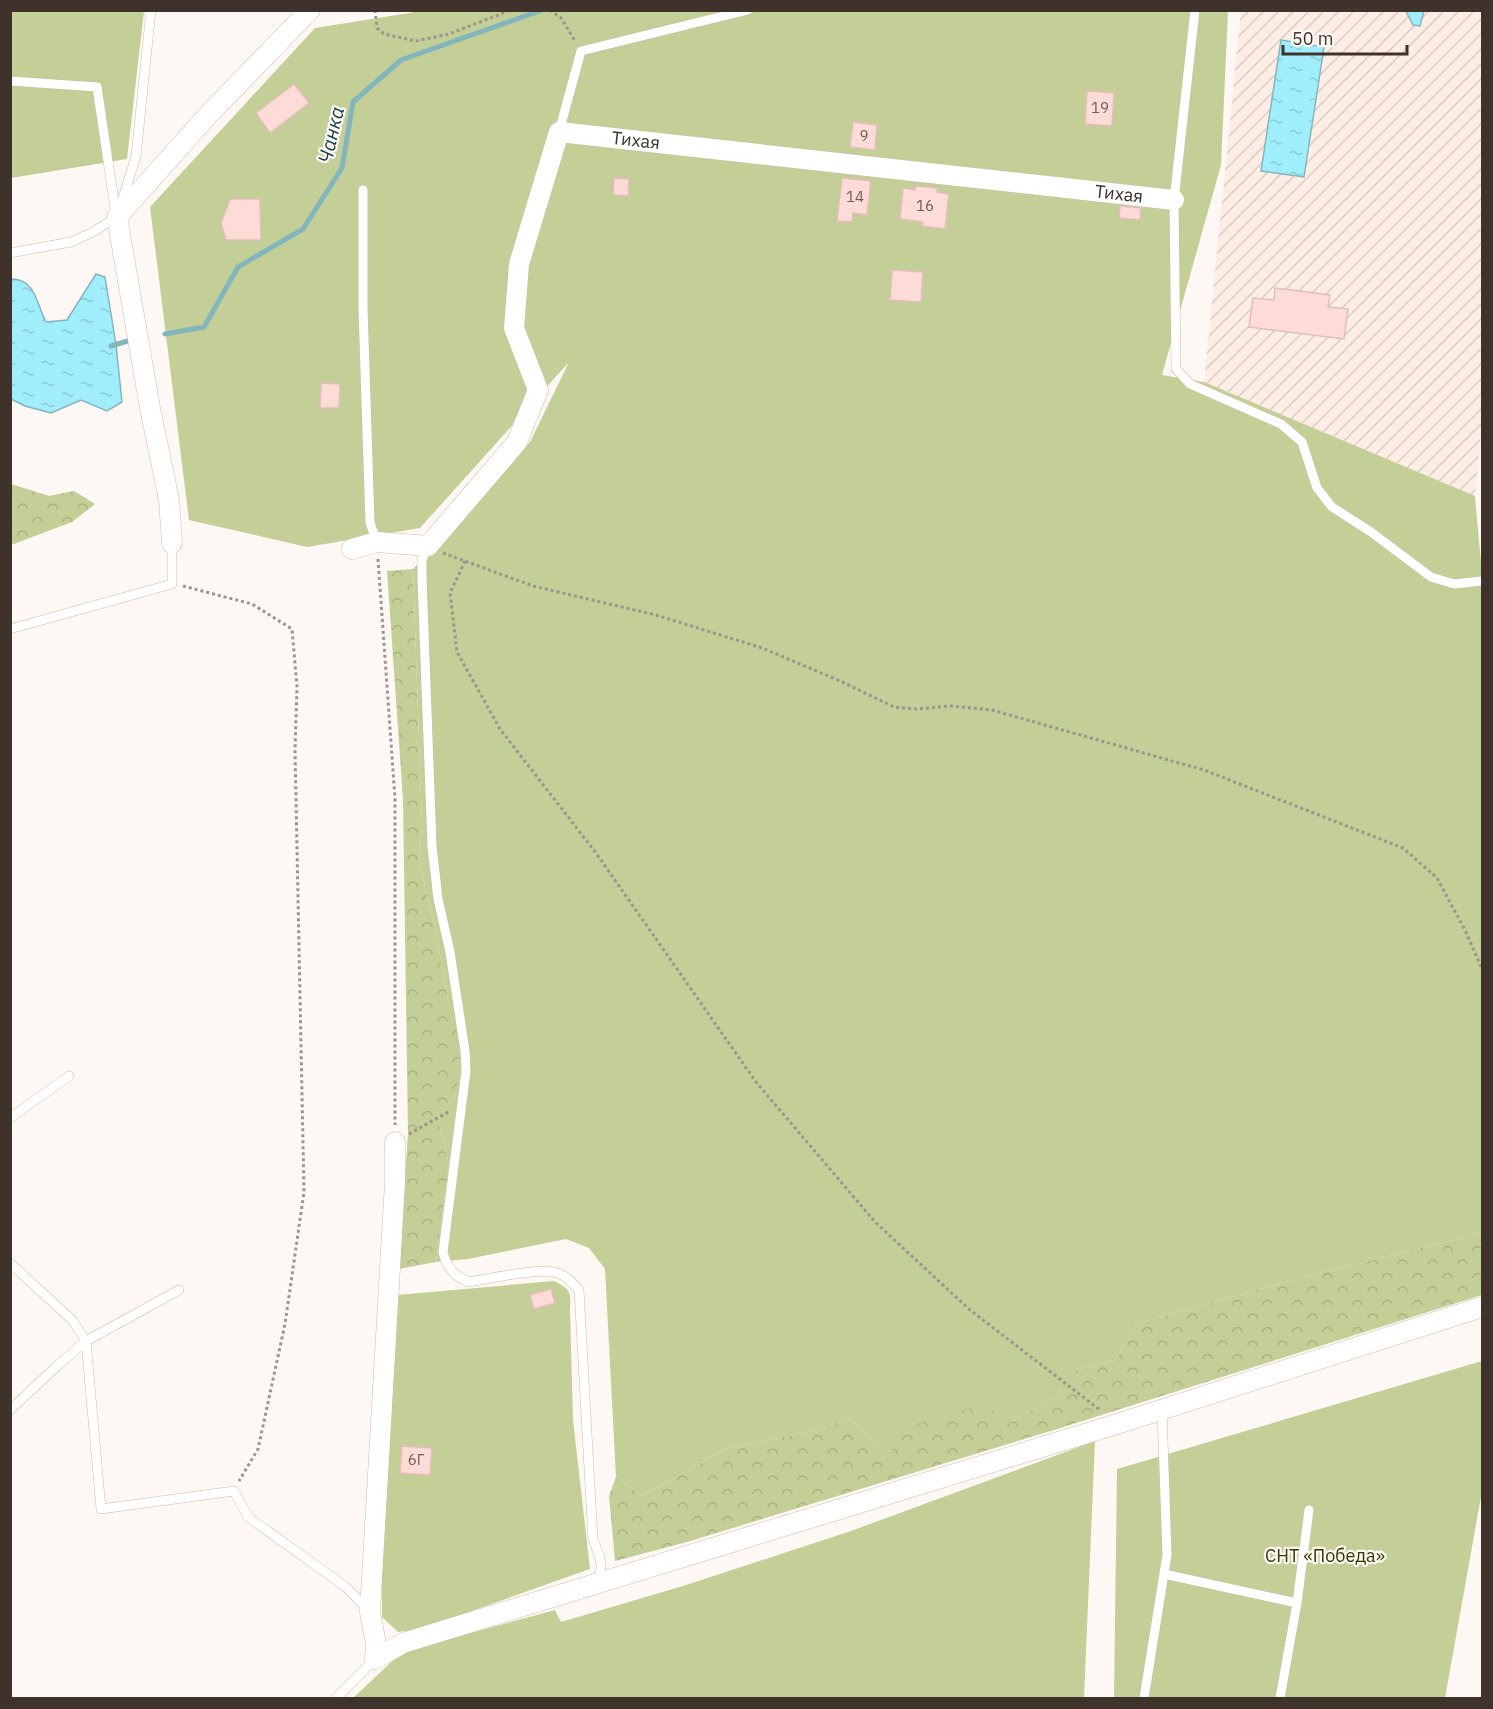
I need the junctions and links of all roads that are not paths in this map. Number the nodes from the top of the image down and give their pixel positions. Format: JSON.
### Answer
{"nodes":[{"id":1,"x":151,"y":10,"type":"edge"},
{"id":2,"x":310,"y":10,"type":"edge"},
{"id":3,"x":748,"y":10,"type":"edge"},
{"id":4,"x":1195,"y":10,"type":"edge"},
{"id":5,"x":10,"y":81,"type":"edge"},
{"id":6,"x":559,"y":132,"type":"junction"},
{"id":7,"x":363,"y":190,"type":"dead end"},
{"id":8,"x":1174,"y":200,"type":"junction"},
{"id":9,"x":117,"y":217,"type":"junction"},
{"id":10,"x":10,"y":253,"type":"edge"},
{"id":11,"x":377,"y":542,"type":"junction"},
{"id":12,"x":172,"y":543,"type":"joint"},
{"id":13,"x":428,"y":546,"type":"junction"},
{"id":14,"x":352,"y":549,"type":"dead end"},
{"id":15,"x":1482,"y":581,"type":"edge"},
{"id":16,"x":10,"y":629,"type":"edge"},
{"id":17,"x":69,"y":1076,"type":"dead end"},
{"id":18,"x":10,"y":1118,"type":"edge"},
{"id":19,"x":395,"y":1142,"type":"road end"},
{"id":20,"x":10,"y":1263,"type":"edge"},
{"id":21,"x":179,"y":1290,"type":"dead end"},
{"id":22,"x":1482,"y":1307,"type":"edge"},
{"id":23,"x":86,"y":1341,"type":"junction"},
{"id":24,"x":10,"y":1410,"type":"edge"},
{"id":25,"x":1162,"y":1410,"type":"junction"},
{"id":26,"x":1309,"y":1510,"type":"dead end"},
{"id":27,"x":1164,"y":1574,"type":"junction"},
{"id":28,"x":597,"y":1582,"type":"junction"},
{"id":29,"x":1297,"y":1603,"type":"junction"},
{"id":30,"x":370,"y":1612,"type":"junction"},
{"id":31,"x":375,"y":1659,"type":"junction"},
{"id":32,"x":336,"y":1698,"type":"edge"},
{"id":33,"x":1144,"y":1698,"type":"edge"},
{"id":34,"x":1280,"y":1698,"type":"edge"}],
"edges":[{"from":1,"to":9,"type":"lane"},
{"from":2,"to":9,"type":"street"},
{"from":3,"to":6,"type":"lane"},
{"from":4,"to":8,"type":"lane"},
{"from":5,"to":9,"type":"lane"},
{"from":6,"to":8,"type":"street","name":"Тихая"},
{"from":6,"to":13,"type":"street"},
{"from":7,"to":11,"type":"lane"},
{"from":8,"to":15,"type":"lane"},
{"from":9,"to":10,"type":"lane"},
{"from":9,"to":12,"type":"street"},
{"from":11,"to":13,"type":"street"},
{"from":11,"to":14,"type":"street"},
{"from":12,"to":16,"type":"lane"},
{"from":13,"to":28,"type":"lane"},
{"from":17,"to":18,"type":"lane"},
{"from":19,"to":30,"type":"street"},
{"from":20,"to":23,"type":"lane"},
{"from":21,"to":23,"type":"lane"},
{"from":22,"to":25,"type":"street"},
{"from":23,"to":24,"type":"lane"},
{"from":23,"to":30,"type":"lane"},
{"from":25,"to":27,"type":"lane"},
{"from":25,"to":28,"type":"street"},
{"from":26,"to":29,"type":"lane"},
{"from":27,"to":29,"type":"lane"},
{"from":27,"to":33,"type":"lane"},
{"from":28,"to":31,"type":"street"},
{"from":29,"to":34,"type":"lane"},
{"from":30,"to":31,"type":"street"},
{"from":31,"to":32,"type":"lane"}]}
